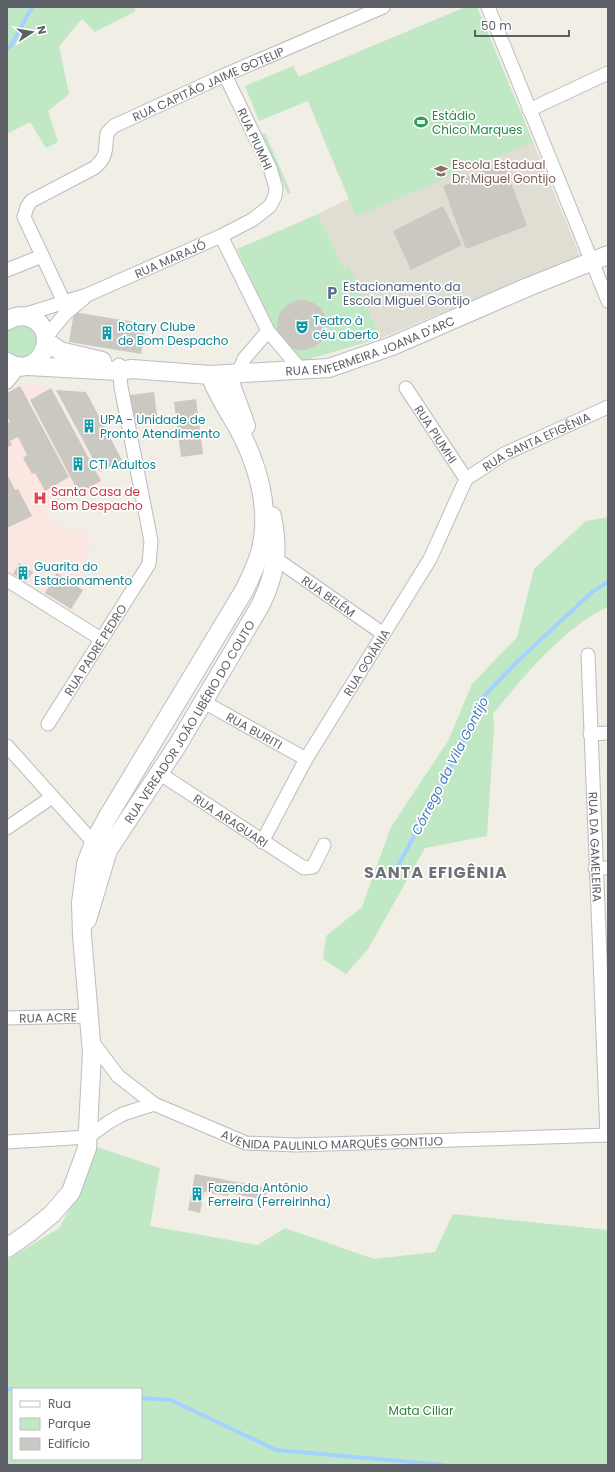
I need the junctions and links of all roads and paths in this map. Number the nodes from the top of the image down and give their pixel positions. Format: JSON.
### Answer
{"nodes":[{"id":1,"x":488,"y":7,"type":"edge"},
{"id":2,"x":379,"y":8,"type":"edge"},
{"id":3,"x":608,"y":73,"type":"edge"},
{"id":4,"x":225,"y":75,"type":"junction"},
{"id":5,"x":529,"y":110,"type":"junction"},
{"id":6,"x":252,"y":220,"type":"joint"},
{"id":7,"x":221,"y":236,"type":"junction"},
{"id":8,"x":608,"y":255,"type":"edge"},
{"id":9,"x":42,"y":256,"type":"junction"},
{"id":10,"x":591,"y":262,"type":"junction"},
{"id":11,"x":7,"y":270,"type":"edge"},
{"id":12,"x":87,"y":296,"type":"junction"},
{"id":13,"x":608,"y":301,"type":"edge"},
{"id":14,"x":64,"y":302,"type":"junction"},
{"id":15,"x":13,"y":319,"type":"edge"},
{"id":16,"x":268,"y":331,"type":"junction"},
{"id":17,"x":46,"y":339,"type":"junction"},
{"id":18,"x":18,"y":365,"type":"edge"},
{"id":19,"x":123,"y":368,"type":"junction"},
{"id":20,"x":301,"y":370,"type":"junction"},
{"id":21,"x":225,"y":374,"type":"junction"},
{"id":22,"x":7,"y":382,"type":"edge"},
{"id":23,"x":406,"y":388,"type":"dead end"},
{"id":24,"x":608,"y":407,"type":"edge"},
{"id":25,"x":466,"y":480,"type":"junction"},
{"id":26,"x":269,"y":553,"type":"junction"},
{"id":27,"x":7,"y":580,"type":"edge"},
{"id":28,"x":382,"y":633,"type":"junction"},
{"id":29,"x":101,"y":639,"type":"junction"},
{"id":30,"x":588,"y":655,"type":"dead end"},
{"id":31,"x":202,"y":701,"type":"junction"},
{"id":32,"x":48,"y":724,"type":"dead end"},
{"id":33,"x":608,"y":733,"type":"edge"},
{"id":34,"x":590,"y":734,"type":"junction"},
{"id":35,"x":7,"y":746,"type":"edge"},
{"id":36,"x":306,"y":758,"type":"junction"},
{"id":37,"x":159,"y":773,"type":"junction"},
{"id":38,"x":52,"y":797,"type":"junction"},
{"id":39,"x":7,"y":828,"type":"edge"},
{"id":40,"x":262,"y":842,"type":"junction"},
{"id":41,"x":324,"y":845,"type":"dead end"},
{"id":42,"x":101,"y":847,"type":"junction"},
{"id":43,"x":602,"y":868,"type":"edge"},
{"id":44,"x":605,"y":1012,"type":"edge"},
{"id":45,"x":88,"y":1016,"type":"junction"},
{"id":46,"x":7,"y":1018,"type":"edge"},
{"id":47,"x":91,"y":1040,"type":"junction"},
{"id":48,"x":154,"y":1104,"type":"junction"},
{"id":49,"x":88,"y":1129,"type":"junction"},
{"id":50,"x":607,"y":1135,"type":"edge"},
{"id":51,"x":7,"y":1142,"type":"edge"},
{"id":52,"x":7,"y":1248,"type":"edge"}],
"edges":[{"from":1,"to":5,"type":"street"},
{"from":2,"to":4,"type":"street","name":"RUA CAPITÃO JAIME GOTELIP"},
{"from":3,"to":5,"type":"street"},
{"from":4,"to":6,"type":"street","name":"RUA PIUMHI"},
{"from":4,"to":9,"type":"street","name":"RUA CAPITÃO JAIME GOTELIP"},
{"from":5,"to":10,"type":"street"},
{"from":6,"to":7,"type":"street","name":"RUA MARAJÓ"},
{"from":7,"to":12,"type":"street","name":"RUA MARAJÓ"},
{"from":7,"to":16,"type":"street"},
{"from":8,"to":10,"type":"main road","name":"RUA ENFERMEIRA JOANA D'ARC"},
{"from":9,"to":11,"type":"street"},
{"from":9,"to":14,"type":"street"},
{"from":10,"to":13,"type":"street"},
{"from":10,"to":20,"type":"main road","name":"RUA ENFERMEIRA JOANA D'ARC"},
{"from":12,"to":14,"type":"street","name":"RUA MARAJÓ"},
{"from":12,"to":17,"type":"street","name":"RUA MARAJÓ"},
{"from":14,"to":15,"type":"street","name":"RUA MARAJÓ"},
{"from":15,"to":17,"type":"main road"},
{"from":16,"to":20,"type":"street"},
{"from":16,"to":21,"type":"street"},
{"from":17,"to":18,"type":"main road"},
{"from":17,"to":19,"type":"main road","name":"RUA ENFERMEIRA JOANA D'ARC"},
{"from":18,"to":19,"type":"main road","name":"RUA ENFERMEIRA JOANA D'ARC"},
{"from":18,"to":22,"type":"street"},
{"from":19,"to":21,"type":"main road","name":"RUA ENFERMEIRA JOANA D'ARC"},
{"from":19,"to":29,"type":"street","name":"RUA PADRE PEDRO"},
{"from":20,"to":21,"type":"main road","name":"RUA ENFERMEIRA JOANA D'ARC"},
{"from":21,"to":26,"type":"main road","name":"RUA VEREADOR JOÃO LIBÉRIO DO COUTO"},
{"from":23,"to":25,"type":"street","name":"RUA PIUMHI"},
{"from":24,"to":25,"type":"street","name":"RUA SANTA EFIGÊNIA"},
{"from":25,"to":28,"type":"street","name":"RUA GOIÂNIA"},
{"from":26,"to":28,"type":"street","name":"RUA BELÉM"},
{"from":26,"to":31,"type":"main road","name":"RUA VEREADOR JOÃO LIBÉRIO DO COUTO"},
{"from":26,"to":42,"type":"main road","name":"RUA VEREADOR JOÃO LIBÉRIO DO COUTO"},
{"from":27,"to":29,"type":"street"},
{"from":28,"to":36,"type":"street","name":"RUA GOIÂNIA"},
{"from":29,"to":32,"type":"street","name":"RUA PADRE PEDRO"},
{"from":30,"to":34,"type":"street","name":"RUA DA GAMELEIRA"},
{"from":31,"to":36,"type":"street","name":"RUA BURITI"},
{"from":31,"to":37,"type":"main road","name":"RUA VEREADOR JOÃO LIBÉRIO DO COUTO"},
{"from":33,"to":34,"type":"street"},
{"from":34,"to":43,"type":"street","name":"RUA DA GAMELEIRA"},
{"from":35,"to":38,"type":"street"},
{"from":36,"to":40,"type":"street","name":"RUA GOIÂNIA"},
{"from":37,"to":40,"type":"street","name":"RUA ARAGUARI"},
{"from":37,"to":42,"type":"main road","name":"RUA VEREADOR JOÃO LIBÉRIO DO COUTO"},
{"from":38,"to":39,"type":"street"},
{"from":38,"to":42,"type":"street"},
{"from":40,"to":41,"type":"street","name":"RUA ARAGUARI"},
{"from":42,"to":45,"type":"main road","name":"RUA VEREADOR JOÃO LIBÉRIO DO COUTO"},
{"from":43,"to":44,"type":"street","name":"RUA DA GAMELEIRA"},
{"from":44,"to":50,"type":"street","name":"RUA DA GAMELEIRA"},
{"from":45,"to":46,"type":"street","name":"RUA ACRE"},
{"from":45,"to":47,"type":"main road","name":"RUA VEREADOR JOÃO LIBÉRIO DO COUTO"},
{"from":47,"to":48,"type":"street","name":"AVENIDA PAULINLO MARQUÊS GONTIJO"},
{"from":47,"to":49,"type":"main road","name":"RUA VEREADOR JOÃO LIBÉRIO DO COUTO"},
{"from":48,"to":49,"type":"street"},
{"from":48,"to":50,"type":"street","name":"AVENIDA PAULINLO MARQUÊS GONTIJO"},
{"from":49,"to":51,"type":"street"},
{"from":49,"to":52,"type":"main road","name":"RUA VEREADOR JOÃO LIBÉRIO DO COUTO"}]}
